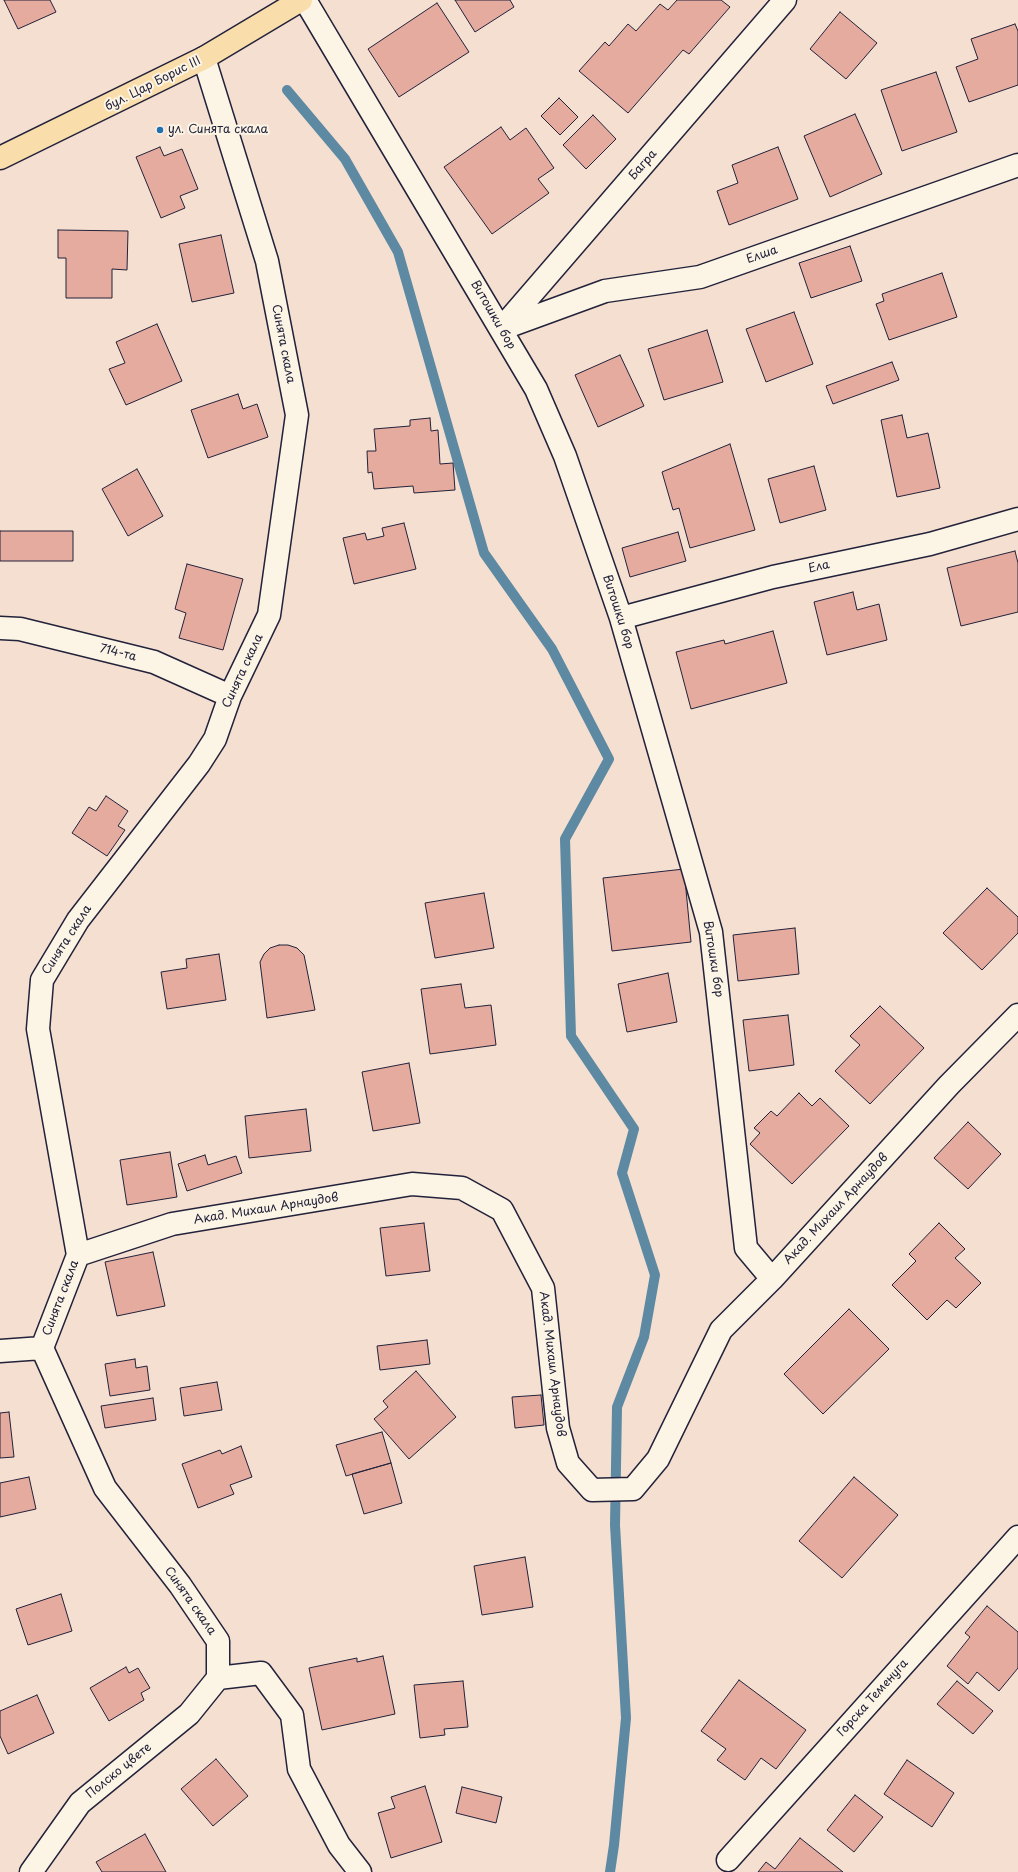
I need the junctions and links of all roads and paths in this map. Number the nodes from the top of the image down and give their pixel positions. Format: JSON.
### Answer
{"nodes":[{"id":1,"x":301,"y":0,"type":"edge"},
{"id":2,"x":305,"y":0,"type":"edge"},
{"id":3,"x":785,"y":0,"type":"edge"},
{"id":4,"x":204,"y":58,"type":"junction"},
{"id":5,"x":0,"y":158,"type":"edge"},
{"id":6,"x":1018,"y":165,"type":"edge"},
{"id":7,"x":501,"y":329,"type":"junction"},
{"id":8,"x":1018,"y":519,"type":"edge"},
{"id":9,"x":621,"y":618,"type":"junction"},
{"id":10,"x":0,"y":628,"type":"edge"},
{"id":11,"x":230,"y":696,"type":"junction"},
{"id":12,"x":1018,"y":1015,"type":"edge"},
{"id":13,"x":78,"y":1255,"type":"junction"},
{"id":14,"x":772,"y":1279,"type":"junction"},
{"id":15,"x":42,"y":1348,"type":"junction"},
{"id":16,"x":0,"y":1351,"type":"edge"},
{"id":17,"x":1018,"y":1537,"type":"edge"},
{"id":18,"x":218,"y":1678,"type":"junction"},
{"id":19,"x":728,"y":1860,"type":"dead end"},
{"id":20,"x":31,"y":1872,"type":"edge"},
{"id":21,"x":360,"y":1872,"type":"edge"}],
"edges":[{"from":1,"to":4,"type":"main road","name":"бул. Цар Борис III"},
{"from":2,"to":7,"type":"street","name":"Витошки бор"},
{"from":3,"to":7,"type":"street","name":"Багра"},
{"from":4,"to":5,"type":"main road","name":"бул. Цар Борис III"},
{"from":4,"to":11,"type":"street","name":"Синята скала"},
{"from":6,"to":7,"type":"street","name":"Елша"},
{"from":7,"to":9,"type":"street","name":"Витошки бор"},
{"from":8,"to":9,"type":"street","name":"Ела"},
{"from":9,"to":14,"type":"street","name":"Витошки бор"},
{"from":10,"to":11,"type":"street","name":"714-та"},
{"from":11,"to":13,"type":"street","name":"Синята скала"},
{"from":12,"to":14,"type":"street","name":"Акад. Михаил Арнаудов"},
{"from":13,"to":14,"type":"street","name":"Акад. Михаил Арнаудов"},
{"from":13,"to":15,"type":"street","name":"Синята скала"},
{"from":15,"to":16,"type":"street"},
{"from":15,"to":18,"type":"street","name":"Синята скала"},
{"from":17,"to":19,"type":"street","name":"Горска Теменуга"},
{"from":18,"to":20,"type":"street","name":"Полско цвете"},
{"from":18,"to":21,"type":"street"}]}
